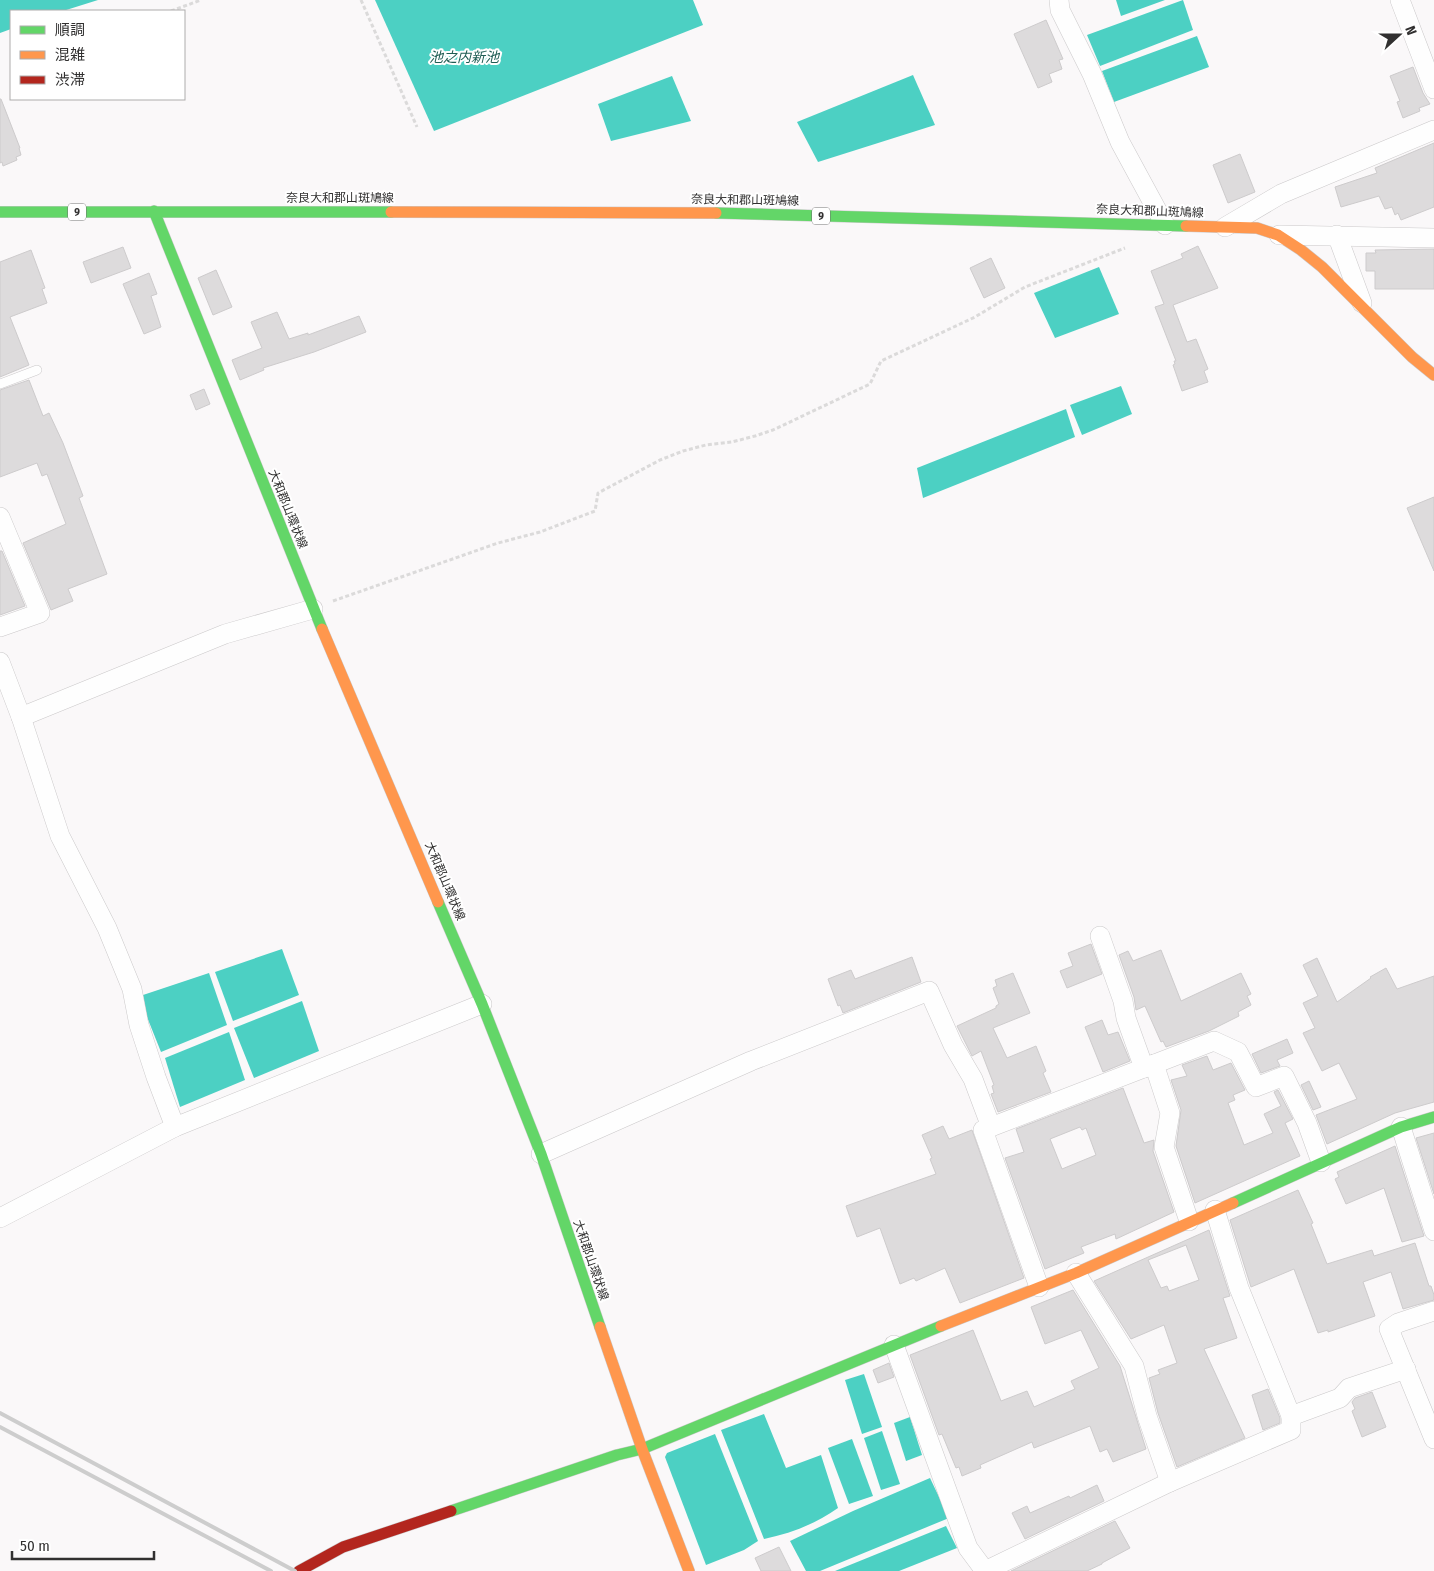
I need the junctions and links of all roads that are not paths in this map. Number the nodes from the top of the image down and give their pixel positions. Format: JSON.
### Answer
{"nodes":[{"id":1,"x":1059,"y":0,"type":"edge"},
{"id":2,"x":1401,"y":0,"type":"edge"},
{"id":3,"x":1434,"y":89,"type":"edge"},
{"id":4,"x":1434,"y":130,"type":"edge"},
{"id":5,"x":154,"y":211,"type":"junction"},
{"id":6,"x":0,"y":212,"type":"edge"},
{"id":7,"x":1164,"y":225,"type":"junction"},
{"id":8,"x":1225,"y":227,"type":"junction"},
{"id":9,"x":1278,"y":235,"type":"junction"},
{"id":10,"x":1338,"y":236,"type":"junction"},
{"id":11,"x":1434,"y":238,"type":"edge"},
{"id":12,"x":1364,"y":308,"type":"junction"},
{"id":13,"x":37,"y":370,"type":"dead end"},
{"id":14,"x":1434,"y":375,"type":"edge"},
{"id":15,"x":0,"y":384,"type":"edge"},
{"id":16,"x":0,"y":518,"type":"edge"},
{"id":17,"x":313,"y":609,"type":"junction"},
{"id":18,"x":0,"y":627,"type":"edge"},
{"id":19,"x":0,"y":662,"type":"edge"},
{"id":20,"x":21,"y":717,"type":"junction"},
{"id":21,"x":1100,"y":936,"type":"dead end"},
{"id":22,"x":482,"y":1004,"type":"junction"},
{"id":23,"x":1149,"y":1066,"type":"junction"},
{"id":24,"x":1434,"y":1117,"type":"edge"},
{"id":25,"x":175,"y":1127,"type":"junction"},
{"id":26,"x":991,"y":1127,"type":"junction"},
{"id":27,"x":1401,"y":1127,"type":"junction"},
{"id":28,"x":540,"y":1154,"type":"junction"},
{"id":29,"x":1321,"y":1162,"type":"junction"},
{"id":30,"x":1215,"y":1210,"type":"junction"},
{"id":31,"x":0,"y":1218,"type":"edge"},
{"id":32,"x":1189,"y":1222,"type":"junction"},
{"id":33,"x":1434,"y":1231,"type":"edge"},
{"id":34,"x":1076,"y":1273,"type":"junction"},
{"id":35,"x":1039,"y":1287,"type":"junction"},
{"id":36,"x":1434,"y":1311,"type":"edge"},
{"id":37,"x":894,"y":1345,"type":"junction"},
{"id":38,"x":1406,"y":1369,"type":"junction"},
{"id":39,"x":1290,"y":1416,"type":"junction"},
{"id":40,"x":1434,"y":1439,"type":"edge"},
{"id":41,"x":642,"y":1449,"type":"junction"},
{"id":42,"x":1170,"y":1482,"type":"junction"},
{"id":43,"x":299,"y":1571,"type":"edge"},
{"id":44,"x":689,"y":1571,"type":"edge"},
{"id":45,"x":985,"y":1571,"type":"edge"}],
"edges":[{"from":1,"to":7,"type":"street"},
{"from":2,"to":3,"type":"street"},
{"from":4,"to":8,"type":"street"},
{"from":5,"to":6,"type":"main road","name":"奈良大和郡山斑鳩線","number":"9"},
{"from":5,"to":7,"type":"main road","name":"奈良大和郡山斑鳩線","number":"9"},
{"from":5,"to":17,"type":"main road","name":"大和郡山環状線"},
{"from":7,"to":8,"type":"main road","name":"奈良大和郡山斑鳩線","number":"9"},
{"from":8,"to":9,"type":"main road","name":"奈良大和郡山斑鳩線","number":"9"},
{"from":9,"to":10,"type":"street"},
{"from":9,"to":12,"type":"main road","name":"奈良大和郡山斑鳩線","number":"9"},
{"from":10,"to":11,"type":"street"},
{"from":10,"to":12,"type":"street"},
{"from":12,"to":14,"type":"main road","name":"奈良大和郡山斑鳩線","number":"9"},
{"from":13,"to":15,"type":"lane"},
{"from":16,"to":18,"type":"street"},
{"from":17,"to":20,"type":"street"},
{"from":17,"to":22,"type":"main road","name":"大和郡山環状線"},
{"from":19,"to":20,"type":"street"},
{"from":20,"to":25,"type":"street"},
{"from":21,"to":23,"type":"street"},
{"from":22,"to":25,"type":"street"},
{"from":22,"to":28,"type":"main road","name":"大和郡山環状線"},
{"from":23,"to":26,"type":"street"},
{"from":23,"to":29,"type":"street"},
{"from":23,"to":32,"type":"street"},
{"from":24,"to":27,"type":"main road"},
{"from":25,"to":31,"type":"street"},
{"from":26,"to":28,"type":"street"},
{"from":26,"to":35,"type":"street"},
{"from":27,"to":29,"type":"main road"},
{"from":27,"to":33,"type":"street"},
{"from":28,"to":41,"type":"main road","name":"大和郡山環状線"},
{"from":29,"to":30,"type":"main road"},
{"from":30,"to":32,"type":"main road"},
{"from":30,"to":39,"type":"street"},
{"from":32,"to":34,"type":"main road"},
{"from":34,"to":35,"type":"main road"},
{"from":34,"to":42,"type":"street"},
{"from":35,"to":37,"type":"main road"},
{"from":36,"to":38,"type":"street"},
{"from":37,"to":41,"type":"main road"},
{"from":37,"to":45,"type":"street"},
{"from":38,"to":39,"type":"street"},
{"from":38,"to":40,"type":"street"},
{"from":39,"to":42,"type":"street"},
{"from":41,"to":43,"type":"main road"},
{"from":41,"to":44,"type":"main road","name":"大和郡山環状線"},
{"from":42,"to":45,"type":"street"}]}
